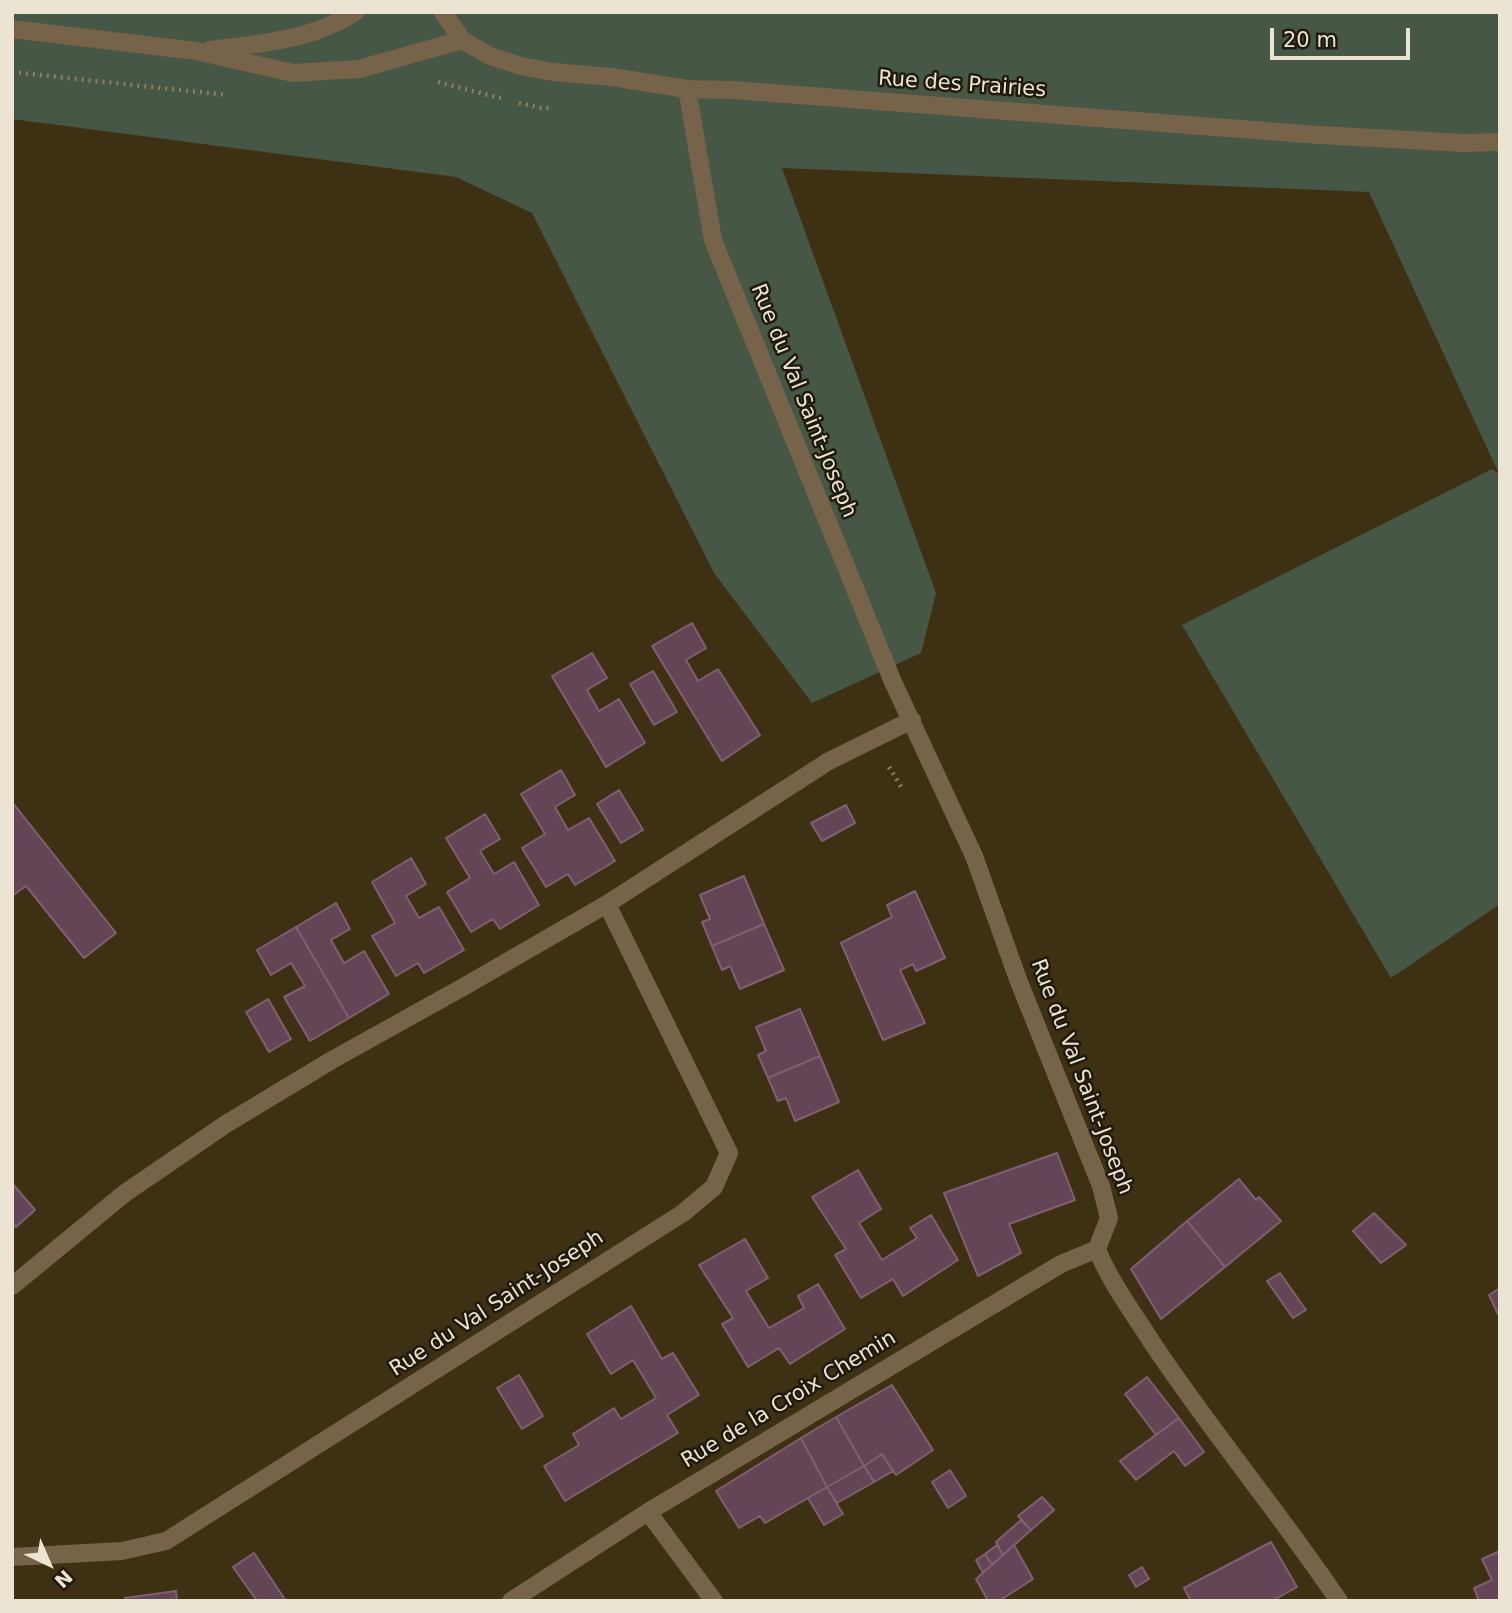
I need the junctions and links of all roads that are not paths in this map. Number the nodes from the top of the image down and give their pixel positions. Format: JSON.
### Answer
{"nodes":[{"id":1,"x":355,"y":12,"type":"edge"},
{"id":2,"x":443,"y":12,"type":"edge"},
{"id":3,"x":12,"y":29,"type":"edge"},
{"id":4,"x":462,"y":40,"type":"junction"},
{"id":5,"x":196,"y":51,"type":"junction"},
{"id":6,"x":687,"y":89,"type":"junction"},
{"id":7,"x":1500,"y":142,"type":"edge"},
{"id":8,"x":912,"y":720,"type":"junction"},
{"id":9,"x":607,"y":904,"type":"junction"},
{"id":10,"x":1097,"y":1250,"type":"junction"},
{"id":11,"x":12,"y":1286,"type":"edge"},
{"id":12,"x":648,"y":1512,"type":"junction"},
{"id":13,"x":12,"y":1557,"type":"edge"},
{"id":14,"x":510,"y":1601,"type":"edge"},
{"id":15,"x":714,"y":1601,"type":"edge"},
{"id":16,"x":1339,"y":1601,"type":"edge"}],
"edges":[{"from":1,"to":5,"type":"street"},
{"from":2,"to":4,"type":"street","name":"Rue des Prairies"},
{"from":3,"to":5,"type":"street"},
{"from":4,"to":5,"type":"street"},
{"from":4,"to":6,"type":"street","name":"Rue des Prairies"},
{"from":6,"to":7,"type":"street","name":"Rue des Prairies"},
{"from":6,"to":8,"type":"street","name":"Rue du Val Saint-Joseph"},
{"from":8,"to":9,"type":"street"},
{"from":8,"to":10,"type":"street","name":"Rue du Val Saint-Joseph"},
{"from":9,"to":11,"type":"street"},
{"from":9,"to":13,"type":"street","name":"Rue du Val Saint-Joseph"},
{"from":10,"to":12,"type":"street","name":"Rue de la Croix Chemin"},
{"from":10,"to":16,"type":"street"},
{"from":12,"to":14,"type":"street","name":"Rue de la Croix Chemin"},
{"from":12,"to":15,"type":"street"}]}
